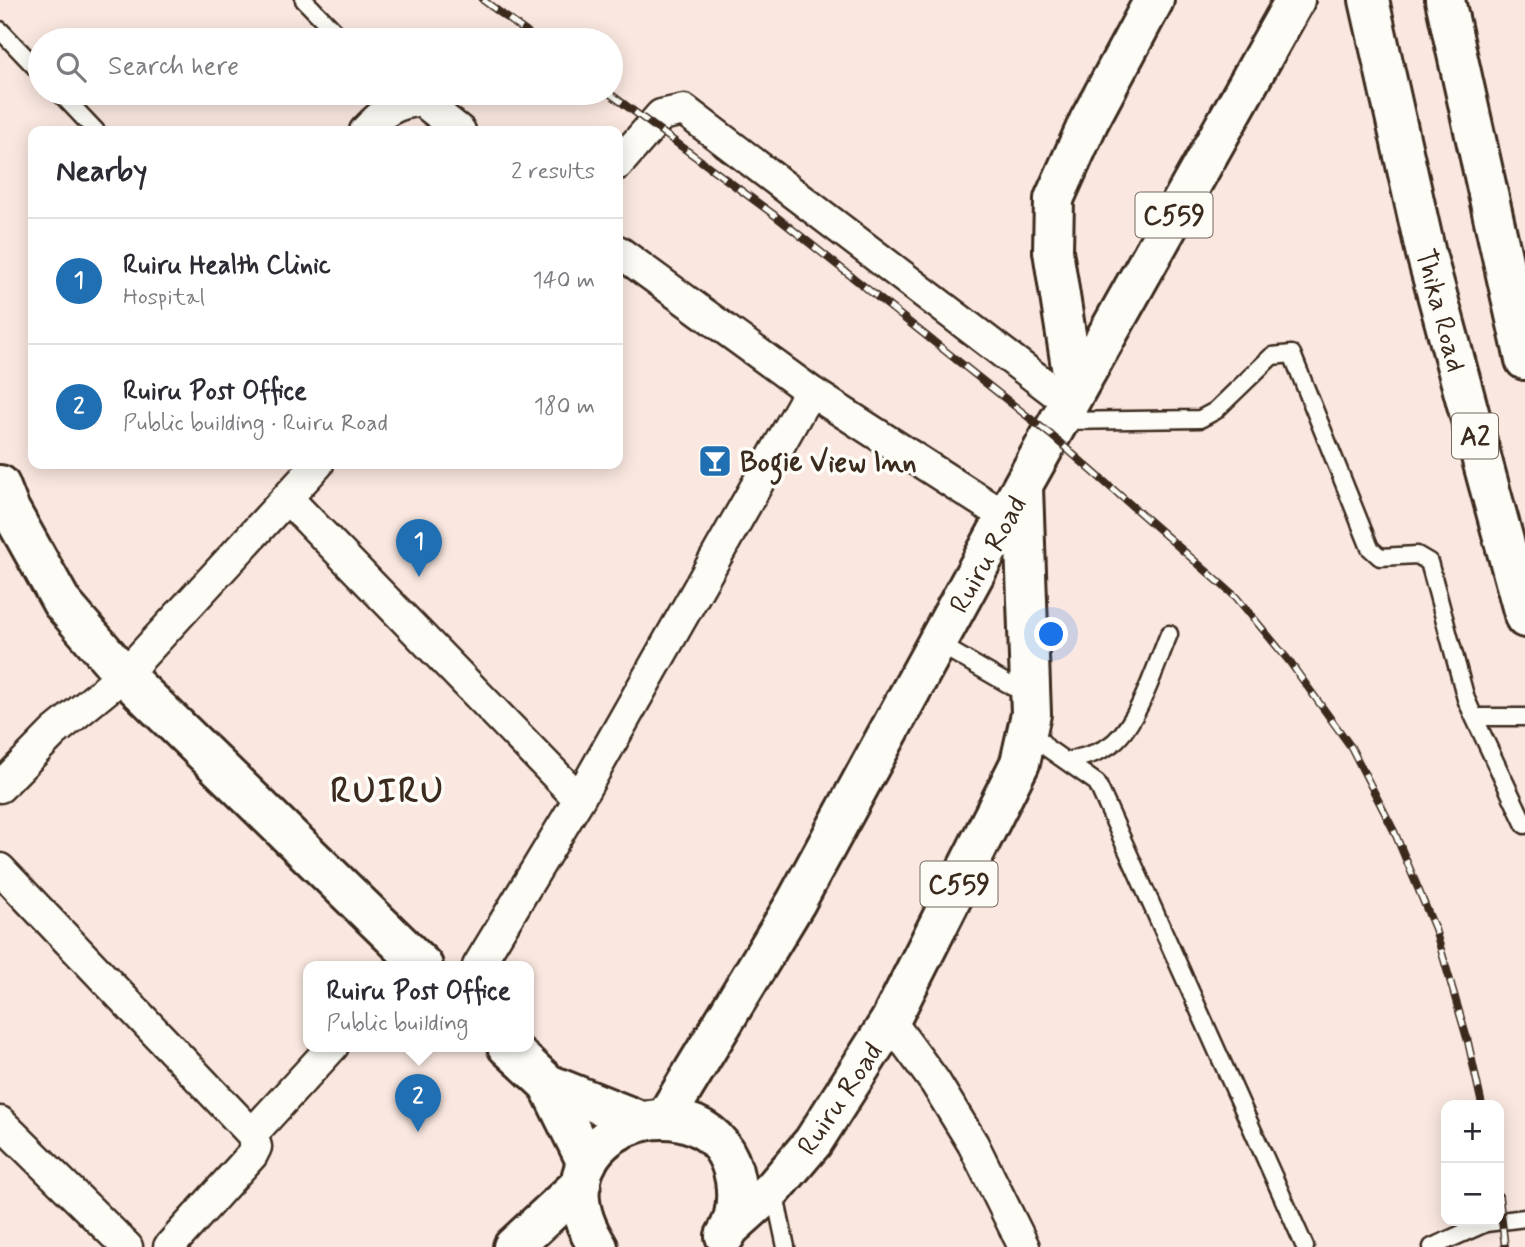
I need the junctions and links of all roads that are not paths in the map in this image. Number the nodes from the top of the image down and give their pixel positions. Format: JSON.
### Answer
{"nodes":[{"id":1,"x":304,"y":0,"type":"edge"},
{"id":2,"x":1295,"y":0,"type":"edge"},
{"id":3,"x":1369,"y":0,"type":"edge"},
{"id":4,"x":1446,"y":0,"type":"edge"},
{"id":5,"x":1152,"y":1,"type":"edge"},
{"id":6,"x":331,"y":28,"type":"edge"},
{"id":7,"x":0,"y":30,"type":"edge"},
{"id":8,"x":28,"y":59,"type":"edge"},
{"id":9,"x":71,"y":105,"type":"edge"},
{"id":10,"x":390,"y":105,"type":"edge"},
{"id":11,"x":427,"y":105,"type":"edge"},
{"id":12,"x":91,"y":126,"type":"edge"},
{"id":13,"x":370,"y":126,"type":"edge"},
{"id":14,"x":454,"y":126,"type":"edge"},
{"id":15,"x":623,"y":158,"type":"edge"},
{"id":16,"x":623,"y":255,"type":"edge"},
{"id":17,"x":1525,"y":360,"type":"edge"},
{"id":18,"x":810,"y":391,"type":"junction"},
{"id":19,"x":1068,"y":405,"type":"junction"},
{"id":20,"x":313,"y":469,"type":"edge"},
{"id":21,"x":286,"y":498,"type":"junction"},
{"id":22,"x":3,"y":500,"type":"edge"},
{"id":23,"x":1014,"y":501,"type":"junction"},
{"id":24,"x":1525,"y":618,"type":"edge"},
{"id":25,"x":1169,"y":634,"type":"dead end"},
{"id":26,"x":937,"y":643,"type":"junction"},
{"id":27,"x":124,"y":675,"type":"junction"},
{"id":28,"x":1029,"y":711,"type":"junction"},
{"id":29,"x":1474,"y":717,"type":"junction"},
{"id":30,"x":1525,"y":717,"type":"edge"},
{"id":31,"x":1067,"y":761,"type":"junction"},
{"id":32,"x":0,"y":788,"type":"edge"},
{"id":33,"x":579,"y":799,"type":"junction"},
{"id":34,"x":1525,"y":825,"type":"edge"},
{"id":35,"x":0,"y":869,"type":"edge"},
{"id":36,"x":413,"y":961,"type":"edge"},
{"id":37,"x":481,"y":961,"type":"edge"},
{"id":38,"x":890,"y":1021,"type":"junction"},
{"id":39,"x":327,"y":1052,"type":"edge"},
{"id":40,"x":513,"y":1052,"type":"edge"},
{"id":41,"x":548,"y":1084,"type":"junction"},
{"id":42,"x":652,"y":1119,"type":"junction"},
{"id":43,"x":0,"y":1122,"type":"edge"},
{"id":44,"x":252,"y":1134,"type":"junction"},
{"id":45,"x":584,"y":1173,"type":"junction"},
{"id":46,"x":773,"y":1189,"type":"junction"},
{"id":47,"x":1525,"y":1217,"type":"edge"},
{"id":48,"x":725,"y":1237,"type":"edge"},
{"id":49,"x":127,"y":1247,"type":"edge"},
{"id":50,"x":169,"y":1247,"type":"edge"},
{"id":51,"x":513,"y":1247,"type":"edge"},
{"id":52,"x":598,"y":1247,"type":"edge"},
{"id":53,"x":786,"y":1247,"type":"edge"},
{"id":54,"x":1024,"y":1247,"type":"edge"},
{"id":55,"x":1305,"y":1247,"type":"edge"},
{"id":56,"x":1432,"y":1247,"type":"edge"}],
"edges":[{"from":1,"to":6,"type":"lane"},
{"from":2,"to":19,"type":"main road","number":"C559"},
{"from":3,"to":24,"type":"main road","name":"Thika Road","number":"A2"},
{"from":4,"to":17,"type":"main road"},
{"from":5,"to":19,"type":"main road"},
{"from":7,"to":8,"type":"lane"},
{"from":9,"to":12,"type":"lane"},
{"from":10,"to":13,"type":"street"},
{"from":11,"to":14,"type":"street"},
{"from":15,"to":19,"type":"street"},
{"from":16,"to":18,"type":"street"},
{"from":18,"to":23,"type":"street"},
{"from":18,"to":33,"type":"street"},
{"from":19,"to":23,"type":"main road","number":"C559"},
{"from":19,"to":29,"type":"lane"},
{"from":20,"to":21,"type":"street"},
{"from":21,"to":27,"type":"street"},
{"from":21,"to":33,"type":"street"},
{"from":22,"to":27,"type":"main road"},
{"from":23,"to":26,"type":"main road","name":"Ruiru Road","number":"C559"},
{"from":23,"to":28,"type":"main road","name":"Ruiru Road","number":"C559"},
{"from":25,"to":31,"type":"lane"},
{"from":26,"to":28,"type":"lane"},
{"from":26,"to":42,"type":"main road","name":"Ruiru Road","number":"C559"},
{"from":27,"to":32,"type":"street"},
{"from":27,"to":36,"type":"main road"},
{"from":28,"to":31,"type":"lane"},
{"from":28,"to":38,"type":"main road","name":"Ruiru Road","number":"C559"},
{"from":29,"to":30,"type":"lane"},
{"from":29,"to":34,"type":"lane"},
{"from":31,"to":55,"type":"lane"},
{"from":33,"to":37,"type":"street"},
{"from":35,"to":44,"type":"street"},
{"from":38,"to":46,"type":"main road","name":"Ruiru Road","number":"C559"},
{"from":38,"to":54,"type":"street"},
{"from":39,"to":44,"type":"street"},
{"from":40,"to":41,"type":"main road"},
{"from":41,"to":42,"type":"main road"},
{"from":41,"to":45,"type":"main road"},
{"from":42,"to":45,"type":"main road"},
{"from":42,"to":48,"type":"main road"},
{"from":43,"to":49,"type":"street"},
{"from":44,"to":50,"type":"street"},
{"from":45,"to":51,"type":"main road"},
{"from":45,"to":52,"type":"main road"},
{"from":46,"to":48,"type":"main road","name":"Ruiru Road","number":"C559"},
{"from":46,"to":53,"type":"lane"},
{"from":47,"to":56,"type":"lane"}]}
